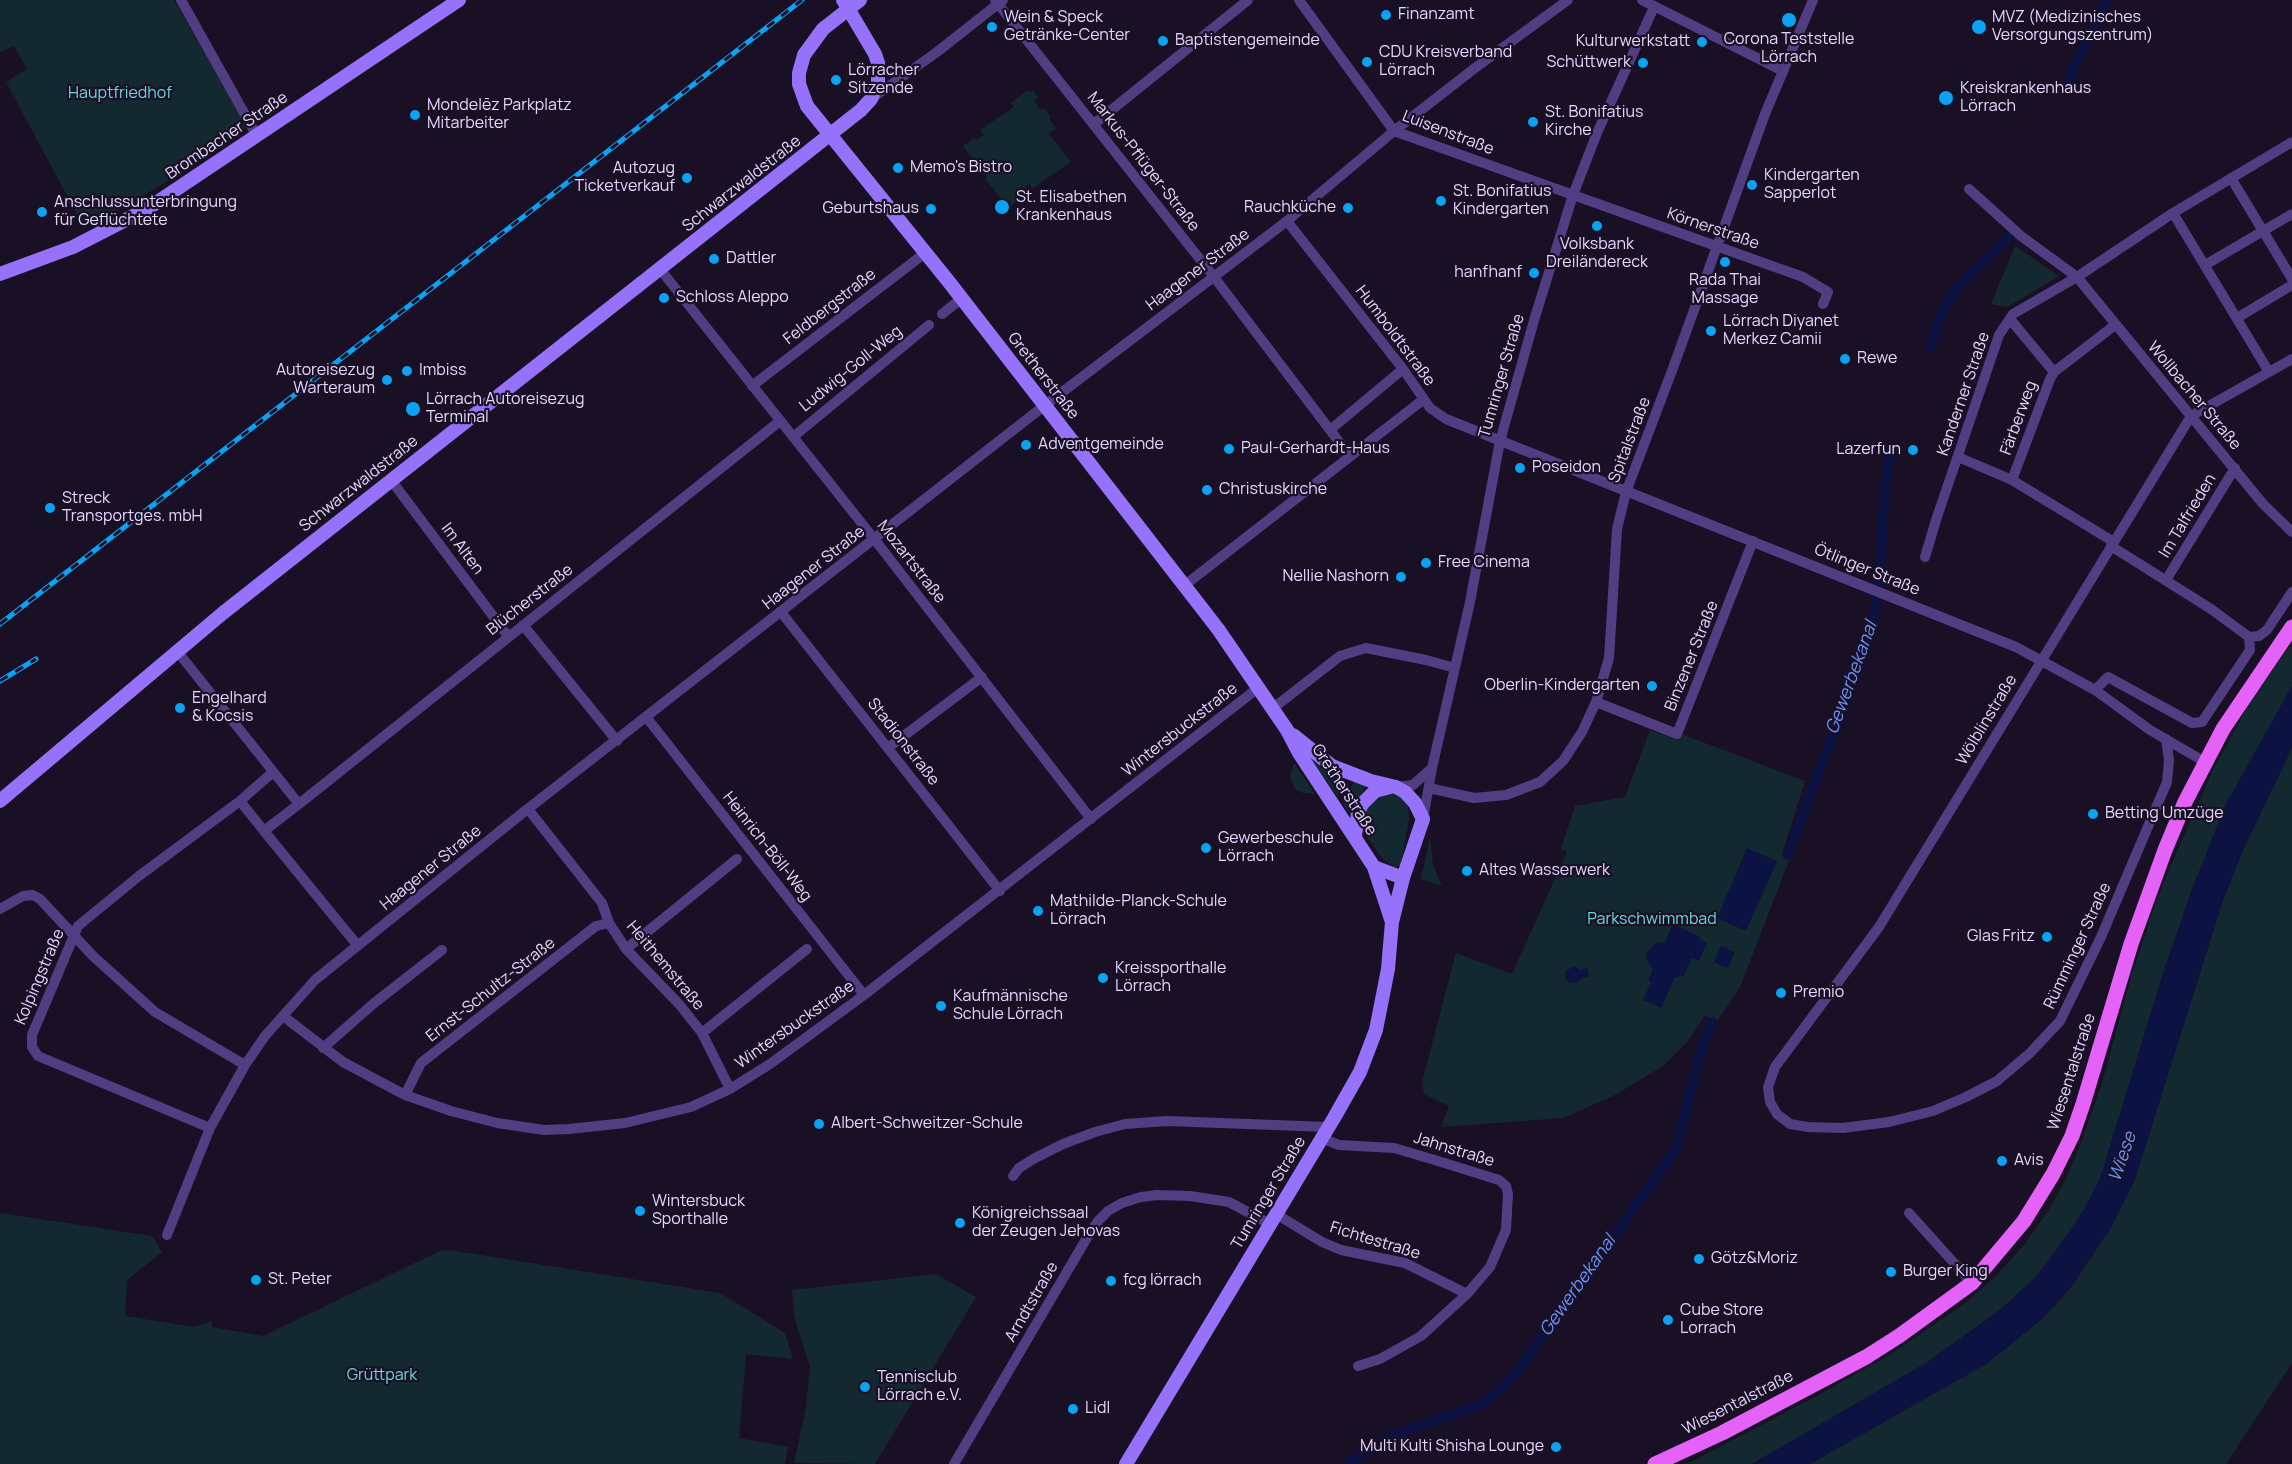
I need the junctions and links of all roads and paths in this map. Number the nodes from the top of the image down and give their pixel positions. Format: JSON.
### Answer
{"nodes":[{"id":1,"x":181,"y":0,"type":"edge"},
{"id":2,"x":459,"y":0,"type":"edge"},
{"id":3,"x":843,"y":0,"type":"edge"},
{"id":4,"x":860,"y":0,"type":"edge"},
{"id":5,"x":1248,"y":0,"type":"edge"},
{"id":6,"x":1299,"y":0,"type":"edge"},
{"id":7,"x":1568,"y":0,"type":"edge"},
{"id":8,"x":1642,"y":0,"type":"edge"},
{"id":9,"x":1813,"y":0,"type":"edge"},
{"id":10,"x":999,"y":1,"type":"edge"},
{"id":11,"x":1654,"y":7,"type":"junction"},
{"id":12,"x":1783,"y":70,"type":"junction"},
{"id":13,"x":871,"y":99,"type":"junction"},
{"id":14,"x":1094,"y":124,"type":"junction"},
{"id":15,"x":1394,"y":131,"type":"junction"},
{"id":16,"x":831,"y":135,"type":"junction"},
{"id":17,"x":257,"y":136,"type":"junction"},
{"id":18,"x":2291,"y":145,"type":"edge"},
{"id":19,"x":2231,"y":178,"type":"junction"},
{"id":20,"x":1969,"y":189,"type":"dead end"},
{"id":21,"x":1573,"y":195,"type":"junction"},
{"id":22,"x":2173,"y":213,"type":"junction"},
{"id":23,"x":2292,"y":214,"type":"edge"},
{"id":24,"x":1287,"y":221,"type":"junction"},
{"id":25,"x":2263,"y":231,"type":"junction"},
{"id":26,"x":1718,"y":247,"type":"junction"},
{"id":27,"x":925,"y":253,"type":"junction"},
{"id":28,"x":2205,"y":265,"type":"junction"},
{"id":29,"x":660,"y":269,"type":"junction"},
{"id":30,"x":0,"y":274,"type":"edge"},
{"id":31,"x":1214,"y":277,"type":"junction"},
{"id":32,"x":2077,"y":277,"type":"junction"},
{"id":33,"x":2292,"y":279,"type":"edge"},
{"id":34,"x":2292,"y":285,"type":"edge"},
{"id":35,"x":961,"y":299,"type":"junction"},
{"id":36,"x":1822,"y":304,"type":"dead end"},
{"id":37,"x":942,"y":314,"type":"dead end"},
{"id":38,"x":2237,"y":318,"type":"junction"},
{"id":39,"x":2010,"y":319,"type":"junction"},
{"id":40,"x":929,"y":325,"type":"dead end"},
{"id":41,"x":2115,"y":326,"type":"junction"},
{"id":42,"x":2292,"y":359,"type":"edge"},
{"id":43,"x":1403,"y":369,"type":"junction"},
{"id":44,"x":2054,"y":372,"type":"junction"},
{"id":45,"x":2269,"y":372,"type":"junction"},
{"id":46,"x":752,"y":386,"type":"junction"},
{"id":47,"x":1424,"y":399,"type":"junction"},
{"id":48,"x":1044,"y":406,"type":"junction"},
{"id":49,"x":2191,"y":416,"type":"junction"},
{"id":50,"x":780,"y":421,"type":"junction"},
{"id":51,"x":1330,"y":430,"type":"junction"},
{"id":52,"x":793,"y":437,"type":"junction"},
{"id":53,"x":1500,"y":441,"type":"junction"},
{"id":54,"x":1350,"y":456,"type":"junction"},
{"id":55,"x":1958,"y":457,"type":"junction"},
{"id":56,"x":2235,"y":468,"type":"junction"},
{"id":57,"x":391,"y":480,"type":"junction"},
{"id":58,"x":2012,"y":480,"type":"junction"},
{"id":59,"x":1626,"y":492,"type":"junction"},
{"id":60,"x":2292,"y":532,"type":"edge"},
{"id":61,"x":875,"y":540,"type":"junction"},
{"id":62,"x":1753,"y":541,"type":"junction"},
{"id":63,"x":2112,"y":544,"type":"junction"},
{"id":64,"x":1925,"y":557,"type":"dead end"},
{"id":65,"x":2166,"y":580,"type":"junction"},
{"id":66,"x":1185,"y":585,"type":"junction"},
{"id":67,"x":2292,"y":592,"type":"edge"},
{"id":68,"x":782,"y":612,"type":"junction"},
{"id":69,"x":523,"y":625,"type":"junction"},
{"id":70,"x":2292,"y":627,"type":"edge"},
{"id":71,"x":508,"y":636,"type":"junction"},
{"id":72,"x":2249,"y":637,"type":"junction"},
{"id":73,"x":177,"y":651,"type":"junction"},
{"id":74,"x":2041,"y":659,"type":"junction"},
{"id":75,"x":1455,"y":668,"type":"junction"},
{"id":76,"x":982,"y":677,"type":"junction"},
{"id":77,"x":1258,"y":688,"type":"junction"},
{"id":78,"x":2095,"y":690,"type":"junction"},
{"id":79,"x":1596,"y":702,"type":"junction"},
{"id":80,"x":1272,"y":709,"type":"junction"},
{"id":81,"x":646,"y":718,"type":"junction"},
{"id":82,"x":1287,"y":730,"type":"junction"},
{"id":83,"x":2166,"y":739,"type":"junction"},
{"id":84,"x":617,"y":741,"type":"junction"},
{"id":85,"x":890,"y":747,"type":"junction"},
{"id":86,"x":2205,"y":762,"type":"junction"},
{"id":87,"x":1432,"y":768,"type":"junction"},
{"id":88,"x":273,"y":772,"type":"junction"},
{"id":89,"x":1396,"y":786,"type":"junction"},
{"id":90,"x":1429,"y":788,"type":"junction"},
{"id":91,"x":0,"y":801,"type":"edge"},
{"id":92,"x":240,"y":801,"type":"junction"},
{"id":93,"x":299,"y":804,"type":"junction"},
{"id":94,"x":528,"y":809,"type":"junction"},
{"id":95,"x":1091,"y":819,"type":"junction"},
{"id":96,"x":1423,"y":819,"type":"junction"},
{"id":97,"x":264,"y":831,"type":"junction"},
{"id":98,"x":1355,"y":836,"type":"junction"},
{"id":99,"x":737,"y":859,"type":"dead end"},
{"id":100,"x":1374,"y":867,"type":"junction"},
{"id":101,"x":1403,"y":878,"type":"junction"},
{"id":102,"x":1000,"y":891,"type":"junction"},
{"id":103,"x":0,"y":909,"type":"edge"},
{"id":104,"x":1392,"y":922,"type":"junction"},
{"id":105,"x":609,"y":923,"type":"junction"},
{"id":106,"x":73,"y":935,"type":"junction"},
{"id":107,"x":358,"y":946,"type":"junction"},
{"id":108,"x":626,"y":949,"type":"junction"},
{"id":109,"x":807,"y":949,"type":"dead end"},
{"id":110,"x":442,"y":951,"type":"dead end"},
{"id":111,"x":864,"y":995,"type":"junction"},
{"id":112,"x":283,"y":1016,"type":"junction"},
{"id":113,"x":702,"y":1033,"type":"junction"},
{"id":114,"x":323,"y":1048,"type":"junction"},
{"id":115,"x":245,"y":1065,"type":"junction"},
{"id":116,"x":730,"y":1089,"type":"junction"},
{"id":117,"x":405,"y":1095,"type":"junction"},
{"id":118,"x":1796,"y":1125,"type":"joint"},
{"id":119,"x":210,"y":1128,"type":"junction"},
{"id":120,"x":1325,"y":1132,"type":"junction"},
{"id":121,"x":1013,"y":1176,"type":"dead end"},
{"id":122,"x":1909,"y":1213,"type":"dead end"},
{"id":123,"x":1273,"y":1219,"type":"junction"},
{"id":124,"x":167,"y":1235,"type":"dead end"},
{"id":125,"x":1972,"y":1283,"type":"junction"},
{"id":126,"x":1467,"y":1294,"type":"junction"},
{"id":127,"x":1358,"y":1366,"type":"dead end"},
{"id":128,"x":954,"y":1464,"type":"edge"},
{"id":129,"x":1126,"y":1464,"type":"edge"},
{"id":130,"x":1655,"y":1464,"type":"edge"}],
"edges":[{"from":1,"to":17,"type":"street"},
{"from":2,"to":17,"type":"main road","name":"Brombacher Straße"},
{"from":3,"to":13,"type":"main road"},
{"from":4,"to":16,"type":"main road","name":"Gretherstraße"},
{"from":5,"to":14,"type":"street"},
{"from":6,"to":15,"type":"street","name":"Luisenstraße"},
{"from":7,"to":15,"type":"street","name":"Haagener Straße"},
{"from":8,"to":11,"type":"street"},
{"from":9,"to":12,"type":"street","name":"Spitalstraße"},
{"from":10,"to":13,"type":"street"},
{"from":10,"to":14,"type":"street","name":"Markus-Pflüger-Straße"},
{"from":11,"to":12,"type":"street"},
{"from":11,"to":21,"type":"street","name":"Tumringer Straße"},
{"from":12,"to":26,"type":"street","name":"Spitalstraße"},
{"from":13,"to":16,"type":"main road","name":"Schwarzwaldstraße"},
{"from":14,"to":31,"type":"street","name":"Markus-Pflüger-Straße"},
{"from":15,"to":21,"type":"street","name":"Luisenstraße"},
{"from":15,"to":24,"type":"street","name":"Haagener Straße"},
{"from":16,"to":27,"type":"main road","name":"Gretherstraße"},
{"from":16,"to":29,"type":"main road","name":"Schwarzwaldstraße"},
{"from":17,"to":30,"type":"main road","name":"Brombacher Straße"},
{"from":18,"to":19,"type":"street","name":"Kanderner Straße"},
{"from":19,"to":22,"type":"street","name":"Kanderner Straße"},
{"from":19,"to":25,"type":"street"},
{"from":20,"to":32,"type":"street"},
{"from":21,"to":26,"type":"street","name":"Körnerstraße"},
{"from":21,"to":53,"type":"street","name":"Tumringer Straße"},
{"from":22,"to":28,"type":"street"},
{"from":22,"to":32,"type":"street","name":"Kanderner Straße"},
{"from":23,"to":25,"type":"street"},
{"from":24,"to":31,"type":"street","name":"Haagener Straße"},
{"from":24,"to":43,"type":"street","name":"Humboldtstraße"},
{"from":25,"to":28,"type":"street"},
{"from":25,"to":33,"type":"street"},
{"from":26,"to":36,"type":"street","name":"Körnerstraße"},
{"from":26,"to":59,"type":"street","name":"Spitalstraße"},
{"from":27,"to":35,"type":"main road","name":"Gretherstraße"},
{"from":27,"to":46,"type":"street","name":"Feldbergstraße"},
{"from":28,"to":38,"type":"street"},
{"from":29,"to":46,"type":"street","name":"Mozartstraße"},
{"from":29,"to":57,"type":"main road","name":"Schwarzwaldstraße"},
{"from":31,"to":48,"type":"street","name":"Haagener Straße"},
{"from":31,"to":51,"type":"street","name":"Markus-Pflüger-Straße"},
{"from":32,"to":39,"type":"street","name":"Kanderner Straße"},
{"from":32,"to":41,"type":"street","name":"Wollbacher Straße"},
{"from":34,"to":38,"type":"street"},
{"from":35,"to":37,"type":"street"},
{"from":35,"to":48,"type":"main road","name":"Gretherstraße"},
{"from":38,"to":45,"type":"street"},
{"from":39,"to":44,"type":"street"},
{"from":39,"to":55,"type":"street","name":"Kanderner Straße"},
{"from":40,"to":52,"type":"street","name":"Ludwig-Goll-Weg"},
{"from":41,"to":44,"type":"street","name":"Färberweg"},
{"from":41,"to":49,"type":"street","name":"Wollbacher Straße"},
{"from":42,"to":45,"type":"street","name":"Wölblinstraße"},
{"from":43,"to":47,"type":"street","name":"Humboldtstraße"},
{"from":43,"to":51,"type":"street"},
{"from":44,"to":58,"type":"street","name":"Färberweg"},
{"from":45,"to":49,"type":"street","name":"Wölblinstraße"},
{"from":46,"to":50,"type":"street","name":"Mozartstraße"},
{"from":47,"to":53,"type":"street","name":"Humboldtstraße"},
{"from":47,"to":54,"type":"street"},
{"from":48,"to":61,"type":"street","name":"Haagener Straße"},
{"from":48,"to":66,"type":"main road","name":"Gretherstraße"},
{"from":49,"to":56,"type":"street","name":"Wollbacher Straße"},
{"from":49,"to":63,"type":"street","name":"Wölblinstraße"},
{"from":50,"to":52,"type":"street","name":"Mozartstraße"},
{"from":50,"to":69,"type":"street","name":"Blücherstraße"},
{"from":51,"to":54,"type":"street","name":"Markus-Pflüger-Straße"},
{"from":52,"to":61,"type":"street","name":"Mozartstraße"},
{"from":53,"to":59,"type":"street","name":"Ötlinger Straße"},
{"from":53,"to":75,"type":"street","name":"Tumringer Straße"},
{"from":54,"to":66,"type":"street"},
{"from":55,"to":58,"type":"street"},
{"from":55,"to":64,"type":"street","name":"Kanderner Straße"},
{"from":56,"to":60,"type":"street","name":"Wollbacher Straße"},
{"from":56,"to":65,"type":"street","name":"Im Talfrieden"},
{"from":57,"to":71,"type":"street","name":"Im Alten"},
{"from":57,"to":73,"type":"main road","name":"Schwarzwaldstraße"},
{"from":58,"to":63,"type":"street"},
{"from":59,"to":62,"type":"street","name":"Ötlinger Straße"},
{"from":59,"to":79,"type":"street","name":"Spitalstraße"},
{"from":61,"to":68,"type":"street","name":"Haagener Straße"},
{"from":61,"to":76,"type":"street","name":"Mozartstraße"},
{"from":62,"to":74,"type":"street","name":"Ötlinger Straße"},
{"from":62,"to":79,"type":"street","name":"Binzener Straße"},
{"from":63,"to":65,"type":"street"},
{"from":63,"to":74,"type":"street","name":"Wölblinstraße"},
{"from":65,"to":72,"type":"street"},
{"from":66,"to":77,"type":"main road","name":"Gretherstraße"},
{"from":67,"to":72,"type":"street"},
{"from":68,"to":81,"type":"street","name":"Haagener Straße"},
{"from":68,"to":85,"type":"street","name":"Stadionstraße"},
{"from":69,"to":71,"type":"street","name":"Blücherstraße"},
{"from":69,"to":84,"type":"street"},
{"from":70,"to":86,"type":"main road","name":"Wiesentalstraße"},
{"from":71,"to":93,"type":"street","name":"Blücherstraße"},
{"from":72,"to":78,"type":"street"},
{"from":73,"to":88,"type":"street"},
{"from":73,"to":91,"type":"main road","name":"Schwarzwaldstraße"},
{"from":74,"to":78,"type":"street","name":"Ötlinger Straße"},
{"from":74,"to":118,"type":"street","name":"Wölblinstraße"},
{"from":75,"to":80,"type":"street"},
{"from":75,"to":87,"type":"street","name":"Tumringer Straße"},
{"from":76,"to":85,"type":"street"},
{"from":76,"to":95,"type":"street","name":"Mozartstraße"},
{"from":77,"to":80,"type":"main road","name":"Gretherstraße"},
{"from":77,"to":95,"type":"street","name":"Wintersbuckstraße"},
{"from":78,"to":83,"type":"street","name":"Ötlinger Straße"},
{"from":79,"to":90,"type":"street","name":"Spitalstraße"},
{"from":80,"to":82,"type":"main road","name":"Gretherstraße"},
{"from":81,"to":84,"type":"street","name":"Haagener Straße"},
{"from":81,"to":111,"type":"street","name":"Heinrich-Böll-Weg"},
{"from":82,"to":89,"type":"main road","name":"Gretherstraße"},
{"from":82,"to":98,"type":"main road","name":"Gretherstraße"},
{"from":83,"to":86,"type":"street","name":"Ötlinger Straße"},
{"from":83,"to":118,"type":"street","name":"Rümminger Straße"},
{"from":84,"to":94,"type":"street","name":"Haagener Straße"},
{"from":85,"to":102,"type":"street","name":"Stadionstraße"},
{"from":86,"to":125,"type":"main road","name":"Wiesentalstraße"},
{"from":87,"to":89,"type":"street"},
{"from":87,"to":90,"type":"street","name":"Tumringer Straße"},
{"from":88,"to":92,"type":"street","name":"Kolpingstraße"},
{"from":88,"to":93,"type":"street"},
{"from":89,"to":96,"type":"main road"},
{"from":89,"to":98,"type":"main road"},
{"from":90,"to":96,"type":"street","name":"Tumringer Straße"},
{"from":92,"to":97,"type":"street"},
{"from":92,"to":106,"type":"street","name":"Kolpingstraße"},
{"from":93,"to":97,"type":"street","name":"Blücherstraße"},
{"from":94,"to":105,"type":"street","name":"Heithemstraße"},
{"from":94,"to":107,"type":"street","name":"Haagener Straße"},
{"from":95,"to":102,"type":"street","name":"Wintersbuckstraße"},
{"from":96,"to":101,"type":"main road","name":"Tumringer Straße"},
{"from":97,"to":107,"type":"street"},
{"from":98,"to":100,"type":"main road","name":"Gretherstraße"},
{"from":99,"to":108,"type":"street"},
{"from":100,"to":101,"type":"main road"},
{"from":100,"to":104,"type":"main road","name":"Tumringer Straße"},
{"from":101,"to":104,"type":"main road","name":"Tumringer Straße"},
{"from":102,"to":111,"type":"street","name":"Wintersbuckstraße"},
{"from":103,"to":106,"type":"street"},
{"from":104,"to":120,"type":"main road","name":"Tumringer Straße"},
{"from":105,"to":108,"type":"street","name":"Heithemstraße"},
{"from":105,"to":117,"type":"street","name":"Ernst-Schultz-Straße"},
{"from":106,"to":115,"type":"street"},
{"from":106,"to":119,"type":"street","name":"Kolpingstraße"},
{"from":107,"to":112,"type":"street","name":"Haagener Straße"},
{"from":108,"to":113,"type":"street","name":"Heithemstraße"},
{"from":109,"to":113,"type":"street"},
{"from":110,"to":114,"type":"street"},
{"from":111,"to":116,"type":"street","name":"Wintersbuckstraße"},
{"from":112,"to":114,"type":"street","name":"Wintersbuckstraße"},
{"from":112,"to":115,"type":"street","name":"Haagener Straße"},
{"from":113,"to":116,"type":"street","name":"Heithemstraße"},
{"from":114,"to":117,"type":"street","name":"Wintersbuckstraße"},
{"from":115,"to":119,"type":"street","name":"Haagener Straße"},
{"from":116,"to":117,"type":"street","name":"Wintersbuckstraße"},
{"from":119,"to":124,"type":"street","name":"Haagener Straße"},
{"from":120,"to":121,"type":"street"},
{"from":120,"to":123,"type":"main road","name":"Tumringer Straße"},
{"from":120,"to":126,"type":"street","name":"Jahnstraße"},
{"from":122,"to":125,"type":"street"},
{"from":123,"to":126,"type":"street","name":"Fichtestraße"},
{"from":123,"to":128,"type":"street","name":"Arndtstraße"},
{"from":123,"to":129,"type":"main road","name":"Tumringer Straße"},
{"from":125,"to":130,"type":"main road","name":"Wiesentalstraße"},
{"from":126,"to":127,"type":"street","name":"Jahnstraße"}]}
